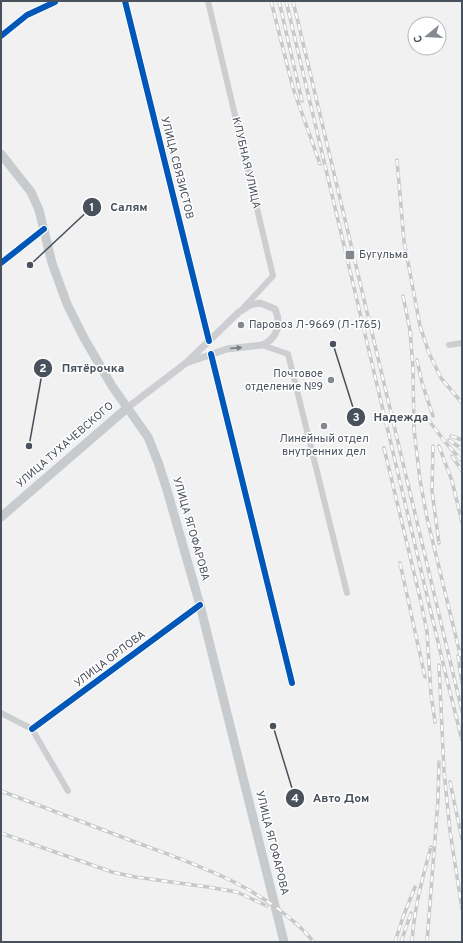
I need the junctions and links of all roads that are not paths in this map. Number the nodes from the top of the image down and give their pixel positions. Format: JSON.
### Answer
{"nodes":[{"id":1,"x":125,"y":1,"type":"edge"},
{"id":2,"x":208,"y":1,"type":"edge"},
{"id":3,"x":55,"y":2,"type":"edge"},
{"id":4,"x":1,"y":36,"type":"edge"},
{"id":5,"x":1,"y":154,"type":"edge"},
{"id":6,"x":44,"y":229,"type":"junction"},
{"id":7,"x":1,"y":263,"type":"edge"},
{"id":8,"x":239,"y":312,"type":"junction"},
{"id":9,"x":209,"y":340,"type":"junction"},
{"id":10,"x":462,"y":343,"type":"edge"},
{"id":11,"x":448,"y":345,"type":"dead end"},
{"id":12,"x":262,"y":346,"type":"junction"},
{"id":13,"x":211,"y":354,"type":"junction"},
{"id":14,"x":186,"y":363,"type":"junction"},
{"id":15,"x":127,"y":408,"type":"junction"},
{"id":16,"x":1,"y":517,"type":"edge"},
{"id":17,"x":347,"y":593,"type":"dead end"},
{"id":18,"x":200,"y":605,"type":"junction"},
{"id":19,"x":292,"y":684,"type":"dead end"},
{"id":20,"x":1,"y":713,"type":"edge"},
{"id":21,"x":32,"y":730,"type":"junction"},
{"id":22,"x":68,"y":791,"type":"dead end"},
{"id":23,"x":284,"y":942,"type":"edge"}],
"edges":[{"from":1,"to":9,"type":"street","name":"УЛИЦА СВЯЗИСТОВ"},
{"from":2,"to":8,"type":"street","name":"КЛУБНАЯ УЛИЦА"},
{"from":3,"to":4,"type":"street"},
{"from":5,"to":6,"type":"main road","name":"УЛИЦА ЯГОФАРОВА"},
{"from":6,"to":7,"type":"street"},
{"from":6,"to":15,"type":"main road","name":"УЛИЦА ЯГОФАРОВА"},
{"from":8,"to":9,"type":"street"},
{"from":8,"to":12,"type":"street"},
{"from":9,"to":14,"type":"street"},
{"from":10,"to":11,"type":"street"},
{"from":13,"to":12,"type":"street","one_way":true},
{"from":12,"to":17,"type":"street"},
{"from":13,"to":14,"type":"street"},
{"from":13,"to":19,"type":"street"},
{"from":14,"to":15,"type":"street"},
{"from":15,"to":16,"type":"main road","name":"УЛИЦА ТУХАЧЕВСКОГО"},
{"from":15,"to":18,"type":"main road","name":"УЛИЦА ЯГОФАРОВА"},
{"from":18,"to":21,"type":"street","name":"УЛИЦА ОРЛОВА"},
{"from":18,"to":23,"type":"main road","name":"УЛИЦА ЯГОФАРОВА"},
{"from":20,"to":21,"type":"street"},
{"from":21,"to":22,"type":"street"}]}
